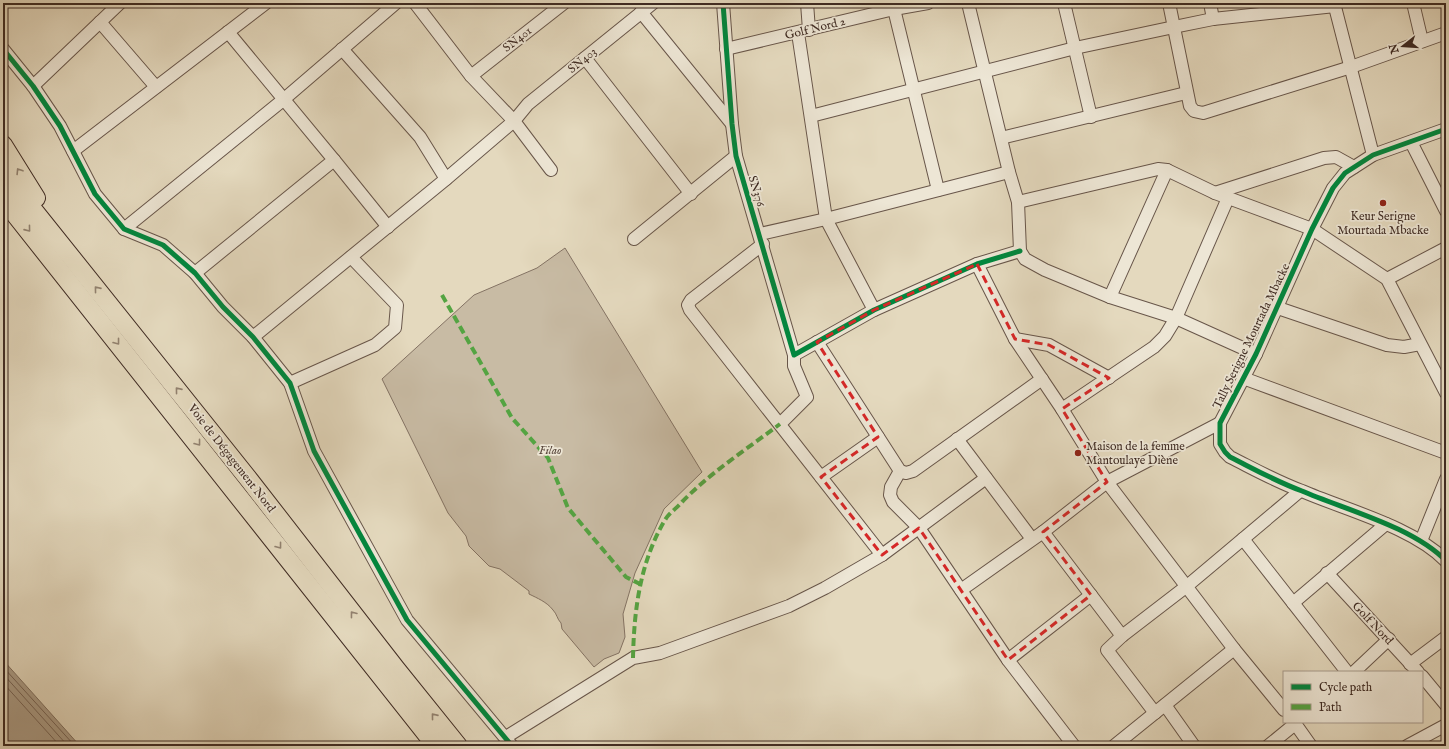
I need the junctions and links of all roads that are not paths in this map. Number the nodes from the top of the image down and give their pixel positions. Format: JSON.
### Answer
{"nodes":[{"id":1,"x":119,"y":3,"type":"edge"},
{"id":2,"x":266,"y":3,"type":"edge"},
{"id":3,"x":396,"y":3,"type":"edge"},
{"id":4,"x":415,"y":3,"type":"edge"},
{"id":5,"x":564,"y":3,"type":"edge"},
{"id":6,"x":653,"y":3,"type":"edge"},
{"id":7,"x":723,"y":3,"type":"edge"},
{"id":8,"x":807,"y":3,"type":"edge"},
{"id":9,"x":928,"y":3,"type":"edge"},
{"id":10,"x":968,"y":3,"type":"edge"},
{"id":11,"x":1064,"y":3,"type":"edge"},
{"id":12,"x":1169,"y":3,"type":"edge"},
{"id":13,"x":1210,"y":3,"type":"edge"},
{"id":14,"x":1413,"y":3,"type":"edge"},
{"id":15,"x":1334,"y":5,"type":"edge"},
{"id":16,"x":1277,"y":7,"type":"edge"},
{"id":17,"x":880,"y":8,"type":"edge"},
{"id":18,"x":894,"y":9,"type":"junction"},
{"id":19,"x":641,"y":12,"type":"junction"},
{"id":20,"x":1213,"y":19,"type":"junction"},
{"id":21,"x":100,"y":22,"type":"junction"},
{"id":22,"x":1174,"y":27,"type":"junction"},
{"id":23,"x":804,"y":31,"type":"junction"},
{"id":24,"x":228,"y":32,"type":"junction"},
{"id":25,"x":1446,"y":33,"type":"edge"},
{"id":26,"x":1422,"y":41,"type":"junction"},
{"id":27,"x":1075,"y":48,"type":"junction"},
{"id":28,"x":3,"y":49,"type":"edge"},
{"id":29,"x":342,"y":49,"type":"junction"},
{"id":30,"x":726,"y":49,"type":"junction"},
{"id":31,"x":585,"y":58,"type":"junction"},
{"id":32,"x":1351,"y":67,"type":"junction"},
{"id":33,"x":985,"y":72,"type":"junction"},
{"id":34,"x":471,"y":76,"type":"junction"},
{"id":35,"x":33,"y":86,"type":"junction"},
{"id":36,"x":156,"y":87,"type":"junction"},
{"id":37,"x":914,"y":90,"type":"junction"},
{"id":38,"x":1186,"y":93,"type":"junction"},
{"id":39,"x":283,"y":100,"type":"junction"},
{"id":40,"x":811,"y":116,"type":"junction"},
{"id":41,"x":1090,"y":117,"type":"junction"},
{"id":42,"x":514,"y":121,"type":"junction"},
{"id":43,"x":732,"y":124,"type":"junction"},
{"id":44,"x":1446,"y":129,"type":"edge"},
{"id":45,"x":1001,"y":138,"type":"junction"},
{"id":46,"x":1411,"y":142,"type":"junction"},
{"id":47,"x":3,"y":146,"type":"edge"},
{"id":48,"x":73,"y":151,"type":"junction"},
{"id":49,"x":1373,"y":155,"type":"junction"},
{"id":50,"x":736,"y":156,"type":"junction"},
{"id":51,"x":334,"y":160,"type":"junction"},
{"id":52,"x":1354,"y":166,"type":"junction"},
{"id":53,"x":551,"y":170,"type":"dead end"},
{"id":54,"x":1167,"y":170,"type":"junction"},
{"id":55,"x":3,"y":172,"type":"edge"},
{"id":56,"x":1009,"y":172,"type":"junction"},
{"id":57,"x":446,"y":179,"type":"junction"},
{"id":58,"x":938,"y":190,"type":"junction"},
{"id":59,"x":1215,"y":193,"type":"junction"},
{"id":60,"x":691,"y":194,"type":"junction"},
{"id":61,"x":1228,"y":198,"type":"junction"},
{"id":62,"x":3,"y":199,"type":"edge"},
{"id":63,"x":1018,"y":202,"type":"junction"},
{"id":64,"x":1446,"y":211,"type":"edge"},
{"id":65,"x":826,"y":219,"type":"junction"},
{"id":66,"x":388,"y":227,"type":"junction"},
{"id":67,"x":124,"y":229,"type":"junction"},
{"id":68,"x":1312,"y":229,"type":"junction"},
{"id":69,"x":50,"y":230,"type":"junction"},
{"id":70,"x":634,"y":239,"type":"dead end"},
{"id":71,"x":761,"y":239,"type":"junction"},
{"id":72,"x":1446,"y":248,"type":"edge"},
{"id":73,"x":1020,"y":251,"type":"junction"},
{"id":74,"x":351,"y":257,"type":"junction"},
{"id":75,"x":977,"y":264,"type":"junction"},
{"id":76,"x":195,"y":273,"type":"junction"},
{"id":77,"x":1387,"y":279,"type":"junction"},
{"id":78,"x":1110,"y":298,"type":"junction"},
{"id":79,"x":1278,"y":308,"type":"junction"},
{"id":80,"x":874,"y":310,"type":"junction"},
{"id":81,"x":1176,"y":318,"type":"junction"},
{"id":82,"x":254,"y":337,"type":"junction"},
{"id":83,"x":1015,"y":339,"type":"junction"},
{"id":84,"x":816,"y":342,"type":"junction"},
{"id":85,"x":1420,"y":344,"type":"junction"},
{"id":86,"x":794,"y":354,"type":"junction"},
{"id":87,"x":1256,"y":354,"type":"junction"},
{"id":88,"x":1109,"y":378,"type":"junction"},
{"id":89,"x":1243,"y":378,"type":"junction"},
{"id":90,"x":1042,"y":379,"type":"junction"},
{"id":91,"x":290,"y":383,"type":"junction"},
{"id":92,"x":1445,"y":387,"type":"edge"},
{"id":93,"x":1062,"y":409,"type":"junction"},
{"id":94,"x":1220,"y":423,"type":"junction"},
{"id":95,"x":780,"y":424,"type":"junction"},
{"id":96,"x":878,"y":437,"type":"junction"},
{"id":97,"x":957,"y":439,"type":"junction"},
{"id":98,"x":1446,"y":453,"type":"edge"},
{"id":99,"x":900,"y":471,"type":"junction"},
{"id":100,"x":821,"y":477,"type":"junction"},
{"id":101,"x":986,"y":478,"type":"junction"},
{"id":102,"x":1446,"y":479,"type":"edge"},
{"id":103,"x":1107,"y":482,"type":"junction"},
{"id":104,"x":1300,"y":491,"type":"junction"},
{"id":105,"x":1386,"y":524,"type":"junction"},
{"id":106,"x":919,"y":528,"type":"junction"},
{"id":107,"x":1043,"y":532,"type":"junction"},
{"id":108,"x":1032,"y":539,"type":"junction"},
{"id":109,"x":1243,"y":539,"type":"junction"},
{"id":110,"x":1421,"y":541,"type":"junction"},
{"id":111,"x":882,"y":555,"type":"junction"},
{"id":112,"x":1446,"y":561,"type":"edge"},
{"id":113,"x":1327,"y":573,"type":"junction"},
{"id":114,"x":1187,"y":586,"type":"junction"},
{"id":115,"x":961,"y":590,"type":"junction"},
{"id":116,"x":1091,"y":595,"type":"junction"},
{"id":117,"x":1293,"y":603,"type":"junction"},
{"id":118,"x":1122,"y":636,"type":"junction"},
{"id":119,"x":1446,"y":637,"type":"edge"},
{"id":120,"x":1388,"y":639,"type":"junction"},
{"id":121,"x":1234,"y":649,"type":"junction"},
{"id":122,"x":1008,"y":660,"type":"junction"},
{"id":123,"x":1414,"y":668,"type":"edge"},
{"id":124,"x":1346,"y":671,"type":"edge"},
{"id":125,"x":1355,"y":671,"type":"edge"},
{"id":126,"x":1423,"y":677,"type":"edge"},
{"id":127,"x":1446,"y":705,"type":"edge"},
{"id":128,"x":1160,"y":709,"type":"junction"},
{"id":129,"x":1283,"y":709,"type":"edge"},
{"id":130,"x":1294,"y":723,"type":"edge"},
{"id":131,"x":1445,"y":728,"type":"edge"},
{"id":132,"x":509,"y":742,"type":"edge"},
{"id":133,"x":436,"y":746,"type":"edge"},
{"id":134,"x":458,"y":746,"type":"edge"},
{"id":135,"x":1074,"y":746,"type":"edge"},
{"id":136,"x":1114,"y":746,"type":"edge"},
{"id":137,"x":1194,"y":746,"type":"edge"},
{"id":138,"x":1268,"y":746,"type":"edge"},
{"id":139,"x":1311,"y":746,"type":"edge"},
{"id":140,"x":1407,"y":746,"type":"edge"}],
"edges":[{"from":1,"to":21,"type":"street"},
{"from":2,"to":24,"type":"street"},
{"from":3,"to":29,"type":"street"},
{"from":4,"to":34,"type":"street"},
{"from":5,"to":34,"type":"street","name":"SN401"},
{"from":6,"to":19,"type":"street","name":"SN403"},
{"from":7,"to":30,"type":"street","name":"SN376"},
{"from":8,"to":23,"type":"street"},
{"from":9,"to":18,"type":"street","name":"Golf Nord 2"},
{"from":10,"to":33,"type":"street"},
{"from":11,"to":27,"type":"street"},
{"from":12,"to":22,"type":"street"},
{"from":13,"to":20,"type":"street"},
{"from":14,"to":26,"type":"street"},
{"from":15,"to":16,"type":"street"},
{"from":15,"to":32,"type":"street"},
{"from":16,"to":20,"type":"street"},
{"from":17,"to":18,"type":"street","name":"Golf Nord 2"},
{"from":17,"to":23,"type":"street","name":"Golf Nord 2"},
{"from":18,"to":37,"type":"street"},
{"from":19,"to":31,"type":"street","name":"SN403"},
{"from":19,"to":43,"type":"street"},
{"from":20,"to":22,"type":"street"},
{"from":21,"to":35,"type":"street"},
{"from":21,"to":36,"type":"street"},
{"from":22,"to":27,"type":"street"},
{"from":22,"to":38,"type":"street"},
{"from":23,"to":30,"type":"street","name":"Golf Nord 2"},
{"from":23,"to":40,"type":"street"},
{"from":24,"to":36,"type":"street"},
{"from":24,"to":39,"type":"street"},
{"from":25,"to":26,"type":"street"},
{"from":26,"to":32,"type":"street"},
{"from":27,"to":33,"type":"street"},
{"from":27,"to":41,"type":"street"},
{"from":28,"to":35,"type":"street"},
{"from":29,"to":39,"type":"street"},
{"from":29,"to":57,"type":"street"},
{"from":30,"to":43,"type":"street","name":"SN376"},
{"from":31,"to":42,"type":"street","name":"SN403"},
{"from":31,"to":60,"type":"street"},
{"from":32,"to":38,"type":"street"},
{"from":32,"to":49,"type":"street"},
{"from":33,"to":37,"type":"street"},
{"from":33,"to":45,"type":"street"},
{"from":34,"to":42,"type":"street"},
{"from":35,"to":48,"type":"street"},
{"from":36,"to":48,"type":"street"},
{"from":37,"to":40,"type":"street"},
{"from":37,"to":58,"type":"street"},
{"from":38,"to":41,"type":"street"},
{"from":39,"to":51,"type":"street"},
{"from":39,"to":67,"type":"street"},
{"from":40,"to":65,"type":"street"},
{"from":41,"to":45,"type":"street"},
{"from":42,"to":53,"type":"street"},
{"from":42,"to":57,"type":"street","name":"SN403"},
{"from":43,"to":50,"type":"street","name":"SN376"},
{"from":44,"to":46,"type":"street","name":"Tally Serigne Mourtada Mbacke"},
{"from":45,"to":56,"type":"street"},
{"from":46,"to":49,"type":"street","name":"Tally Serigne Mourtada Mbacke"},
{"from":46,"to":64,"type":"street"},
{"from":69,"to":47,"type":"highway","one_way":true},
{"from":48,"to":67,"type":"street"},
{"from":49,"to":52,"type":"street","name":"Tally Serigne Mourtada Mbacke"},
{"from":50,"to":60,"type":"street"},
{"from":50,"to":71,"type":"street","name":"SN376"},
{"from":51,"to":66,"type":"street"},
{"from":51,"to":76,"type":"street"},
{"from":52,"to":59,"type":"street"},
{"from":52,"to":68,"type":"street","name":"Tally Serigne Mourtada Mbacke"},
{"from":54,"to":59,"type":"street"},
{"from":54,"to":63,"type":"street"},
{"from":54,"to":78,"type":"street"},
{"from":55,"to":69,"type":"highway","name":"Voie de Dégagement Nord"},
{"from":56,"to":58,"type":"street"},
{"from":56,"to":63,"type":"street"},
{"from":57,"to":66,"type":"street","name":"SN403"},
{"from":58,"to":65,"type":"street"},
{"from":59,"to":61,"type":"street"},
{"from":60,"to":70,"type":"street"},
{"from":61,"to":68,"type":"street"},
{"from":61,"to":81,"type":"street"},
{"from":62,"to":133,"type":"highway","name":"Voie de Dégagement Nord","one_way":true},
{"from":63,"to":73,"type":"street"},
{"from":65,"to":71,"type":"street"},
{"from":65,"to":80,"type":"street"},
{"from":66,"to":74,"type":"street","name":"SN403"},
{"from":67,"to":76,"type":"street"},
{"from":68,"to":77,"type":"street"},
{"from":68,"to":79,"type":"street","name":"Tally Serigne Mourtada Mbacke"},
{"from":134,"to":69,"type":"highway","name":"Voie de Dégagement Nord","one_way":true},
{"from":71,"to":86,"type":"street","name":"SN376"},
{"from":71,"to":95,"type":"street"},
{"from":72,"to":77,"type":"street"},
{"from":73,"to":75,"type":"street"},
{"from":73,"to":78,"type":"street"},
{"from":74,"to":82,"type":"street","name":"SN403"},
{"from":74,"to":91,"type":"street"},
{"from":75,"to":80,"type":"street"},
{"from":75,"to":83,"type":"street"},
{"from":76,"to":82,"type":"street"},
{"from":77,"to":85,"type":"street"},
{"from":78,"to":81,"type":"street"},
{"from":79,"to":85,"type":"street"},
{"from":79,"to":87,"type":"street","name":"Tally Serigne Mourtada Mbacke"},
{"from":80,"to":84,"type":"street"},
{"from":81,"to":87,"type":"street"},
{"from":81,"to":88,"type":"street"},
{"from":82,"to":91,"type":"street"},
{"from":83,"to":88,"type":"street"},
{"from":83,"to":90,"type":"street"},
{"from":84,"to":86,"type":"street"},
{"from":84,"to":96,"type":"street"},
{"from":85,"to":92,"type":"street"},
{"from":86,"to":95,"type":"street","name":"SN376"},
{"from":87,"to":89,"type":"street","name":"Tally Serigne Mourtada Mbacke"},
{"from":88,"to":93,"type":"street"},
{"from":89,"to":94,"type":"street","name":"Tally Serigne Mourtada Mbacke"},
{"from":89,"to":98,"type":"street"},
{"from":90,"to":93,"type":"street"},
{"from":90,"to":97,"type":"street"},
{"from":91,"to":132,"type":"street"},
{"from":93,"to":103,"type":"street"},
{"from":94,"to":103,"type":"street"},
{"from":94,"to":104,"type":"street","name":"Tally Serigne Mourtada Mbacke"},
{"from":95,"to":100,"type":"street"},
{"from":96,"to":99,"type":"street"},
{"from":96,"to":100,"type":"street"},
{"from":97,"to":99,"type":"street"},
{"from":97,"to":101,"type":"street"},
{"from":99,"to":106,"type":"street"},
{"from":100,"to":111,"type":"street"},
{"from":101,"to":106,"type":"street"},
{"from":101,"to":108,"type":"street"},
{"from":102,"to":110,"type":"street"},
{"from":103,"to":107,"type":"street"},
{"from":103,"to":114,"type":"street"},
{"from":104,"to":105,"type":"street","name":"Tally Serigne Mourtada Mbacke"},
{"from":104,"to":109,"type":"street"},
{"from":105,"to":110,"type":"street","name":"Tally Serigne Mourtada Mbacke"},
{"from":105,"to":113,"type":"street"},
{"from":106,"to":111,"type":"street"},
{"from":106,"to":115,"type":"street"},
{"from":107,"to":108,"type":"street"},
{"from":107,"to":116,"type":"street"},
{"from":108,"to":115,"type":"street"},
{"from":109,"to":114,"type":"street"},
{"from":109,"to":117,"type":"street"},
{"from":110,"to":112,"type":"street","name":"Tally Serigne Mourtada Mbacke"},
{"from":111,"to":132,"type":"street"},
{"from":113,"to":117,"type":"street"},
{"from":113,"to":120,"type":"street","name":"Golf Nord"},
{"from":114,"to":118,"type":"street"},
{"from":114,"to":121,"type":"street"},
{"from":115,"to":122,"type":"street"},
{"from":116,"to":118,"type":"street"},
{"from":116,"to":122,"type":"street"},
{"from":117,"to":124,"type":"street"},
{"from":118,"to":128,"type":"street"},
{"from":119,"to":123,"type":"street"},
{"from":120,"to":123,"type":"street","name":"Golf Nord"},
{"from":120,"to":125,"type":"street"},
{"from":121,"to":128,"type":"street"},
{"from":121,"to":129,"type":"street"},
{"from":122,"to":135,"type":"street"},
{"from":126,"to":127,"type":"street"},
{"from":128,"to":136,"type":"street"},
{"from":128,"to":137,"type":"street"},
{"from":130,"to":138,"type":"street"},
{"from":130,"to":139,"type":"street"},
{"from":131,"to":140,"type":"street"}]}
